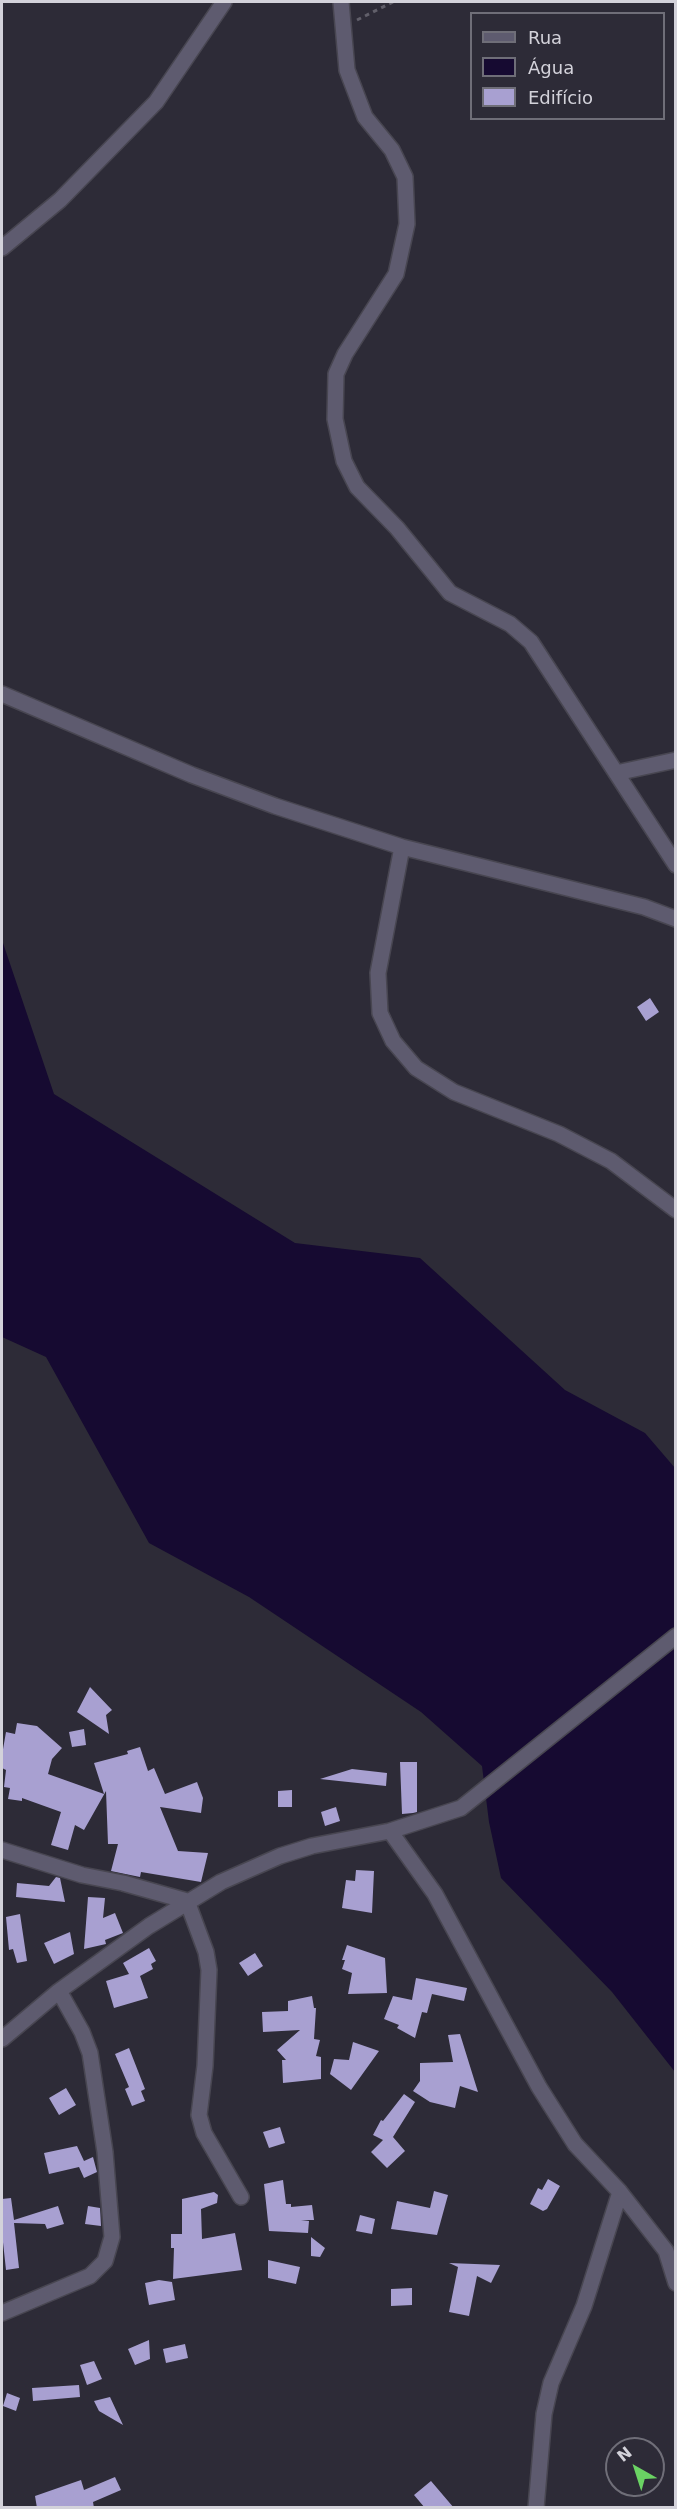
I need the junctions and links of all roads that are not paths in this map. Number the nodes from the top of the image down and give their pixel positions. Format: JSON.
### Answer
{"nodes":[{"id":1,"x":224,"y":2,"type":"edge"},
{"id":2,"x":341,"y":2,"type":"edge"},
{"id":3,"x":2,"y":248,"type":"edge"},
{"id":4,"x":2,"y":694,"type":"edge"},
{"id":5,"x":675,"y":760,"type":"edge"},
{"id":6,"x":616,"y":773,"type":"junction"},
{"id":7,"x":402,"y":847,"type":"junction"},
{"id":8,"x":675,"y":866,"type":"edge"},
{"id":9,"x":675,"y":919,"type":"edge"},
{"id":10,"x":675,"y":1210,"type":"edge"},
{"id":11,"x":675,"y":1636,"type":"edge"},
{"id":12,"x":390,"y":1830,"type":"junction"},
{"id":13,"x":2,"y":1850,"type":"edge"},
{"id":14,"x":187,"y":1901,"type":"junction"},
{"id":15,"x":59,"y":1991,"type":"junction"},
{"id":16,"x":2,"y":2039,"type":"edge"},
{"id":17,"x":620,"y":2192,"type":"junction"},
{"id":18,"x":241,"y":2197,"type":"dead end"},
{"id":19,"x":671,"y":2249,"type":"edge"},
{"id":20,"x":675,"y":2283,"type":"edge"},
{"id":21,"x":2,"y":2313,"type":"edge"},
{"id":22,"x":536,"y":2508,"type":"edge"}],
"edges":[{"from":1,"to":3,"type":"street"},
{"from":2,"to":6,"type":"street"},
{"from":4,"to":7,"type":"street"},
{"from":5,"to":6,"type":"street"},
{"from":6,"to":8,"type":"street"},
{"from":7,"to":9,"type":"street"},
{"from":7,"to":10,"type":"street"},
{"from":11,"to":12,"type":"street"},
{"from":12,"to":14,"type":"street"},
{"from":12,"to":17,"type":"street"},
{"from":13,"to":14,"type":"street"},
{"from":14,"to":15,"type":"street"},
{"from":14,"to":18,"type":"street"},
{"from":15,"to":16,"type":"street"},
{"from":15,"to":21,"type":"street"},
{"from":17,"to":19,"type":"street"},
{"from":17,"to":22,"type":"street"},
{"from":19,"to":20,"type":"street"}]}
